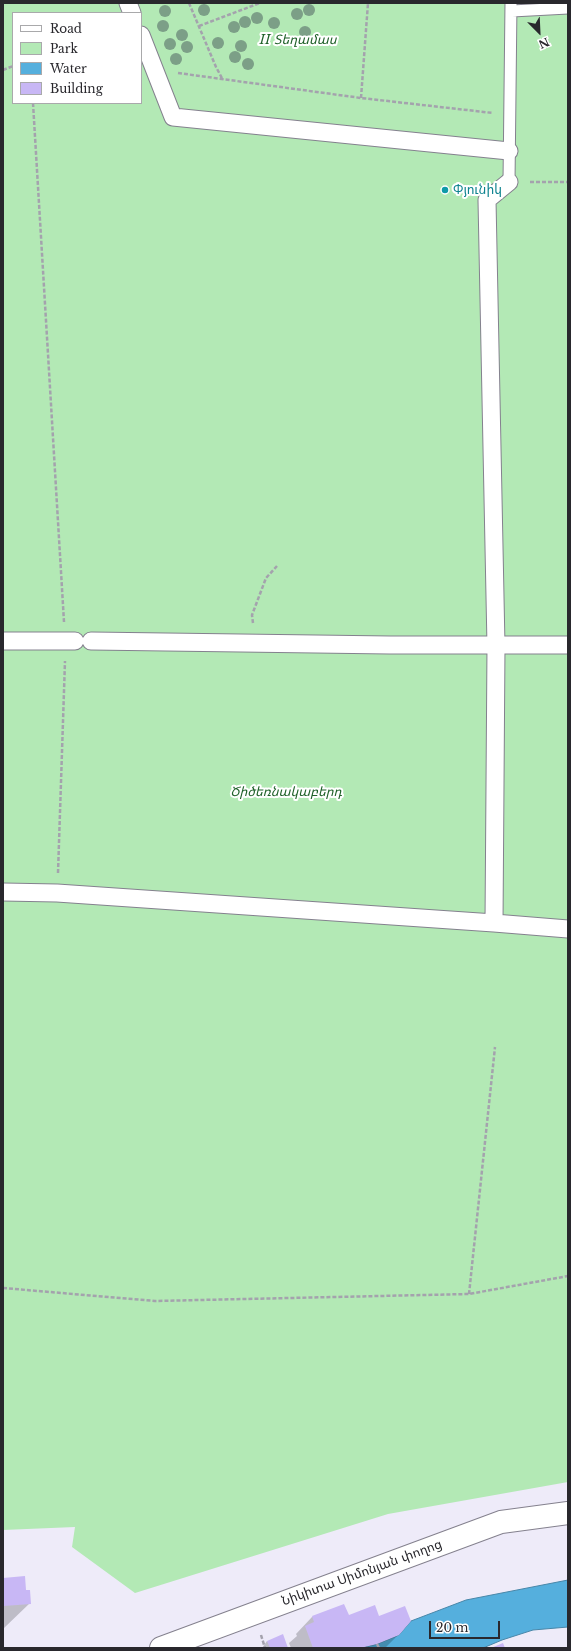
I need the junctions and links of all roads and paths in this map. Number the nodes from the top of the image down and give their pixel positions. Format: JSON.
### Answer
{"nodes":[{"id":1,"x":189,"y":3,"type":"edge"},
{"id":2,"x":260,"y":3,"type":"edge"},
{"id":3,"x":368,"y":3,"type":"edge"},
{"id":4,"x":512,"y":7,"type":"edge"},
{"id":5,"x":568,"y":8,"type":"edge"},
{"id":6,"x":199,"y":26,"type":"junction"},
{"id":7,"x":142,"y":37,"type":"edge"},
{"id":8,"x":177,"y":73,"type":"dead end"},
{"id":9,"x":224,"y":80,"type":"junction"},
{"id":10,"x":361,"y":98,"type":"junction"},
{"id":11,"x":33,"y":104,"type":"edge"},
{"id":12,"x":509,"y":115,"type":"junction"},
{"id":13,"x":509,"y":151,"type":"junction"},
{"id":14,"x":509,"y":182,"type":"junction"},
{"id":15,"x":568,"y":182,"type":"edge"},
{"id":16,"x":277,"y":566,"type":"dead end"},
{"id":17,"x":3,"y":641,"type":"edge"},
{"id":18,"x":77,"y":641,"type":"junction"},
{"id":19,"x":256,"y":643,"type":"junction"},
{"id":20,"x":568,"y":645,"type":"edge"},
{"id":21,"x":496,"y":646,"type":"junction"},
{"id":22,"x":3,"y":892,"type":"edge"},
{"id":23,"x":57,"y":893,"type":"junction"},
{"id":24,"x":494,"y":923,"type":"junction"},
{"id":25,"x":568,"y":929,"type":"edge"},
{"id":26,"x":495,"y":1047,"type":"dead end"},
{"id":27,"x":568,"y":1276,"type":"edge"},
{"id":28,"x":3,"y":1288,"type":"edge"},
{"id":29,"x":469,"y":1294,"type":"junction"},
{"id":30,"x":568,"y":1514,"type":"edge"},
{"id":31,"x":377,"y":1644,"type":"dead end"},
{"id":32,"x":161,"y":1648,"type":"edge"},
{"id":33,"x":379,"y":1648,"type":"edge"}],
"edges":[{"from":1,"to":6,"type":"path"},
{"from":2,"to":6,"type":"path"},
{"from":3,"to":10,"type":"path"},
{"from":4,"to":5,"type":"lane"},
{"from":4,"to":12,"type":"lane"},
{"from":6,"to":9,"type":"path"},
{"from":7,"to":13,"type":"street"},
{"from":8,"to":9,"type":"path"},
{"from":9,"to":10,"type":"path"},
{"from":10,"to":12,"type":"path"},
{"from":11,"to":18,"type":"path"},
{"from":12,"to":13,"type":"lane"},
{"from":13,"to":14,"type":"lane"},
{"from":14,"to":15,"type":"path"},
{"from":14,"to":21,"type":"street"},
{"from":16,"to":19,"type":"path"},
{"from":17,"to":18,"type":"street"},
{"from":18,"to":19,"type":"street"},
{"from":18,"to":23,"type":"path"},
{"from":19,"to":21,"type":"street"},
{"from":20,"to":21,"type":"street"},
{"from":21,"to":24,"type":"street"},
{"from":22,"to":23,"type":"street"},
{"from":23,"to":24,"type":"street"},
{"from":24,"to":25,"type":"street"},
{"from":26,"to":29,"type":"path"},
{"from":27,"to":29,"type":"path"},
{"from":28,"to":29,"type":"path"},
{"from":30,"to":32,"type":"street","name":"Նիկիտա Սիմոնյան փողոց"},
{"from":31,"to":33,"type":"path"}]}
